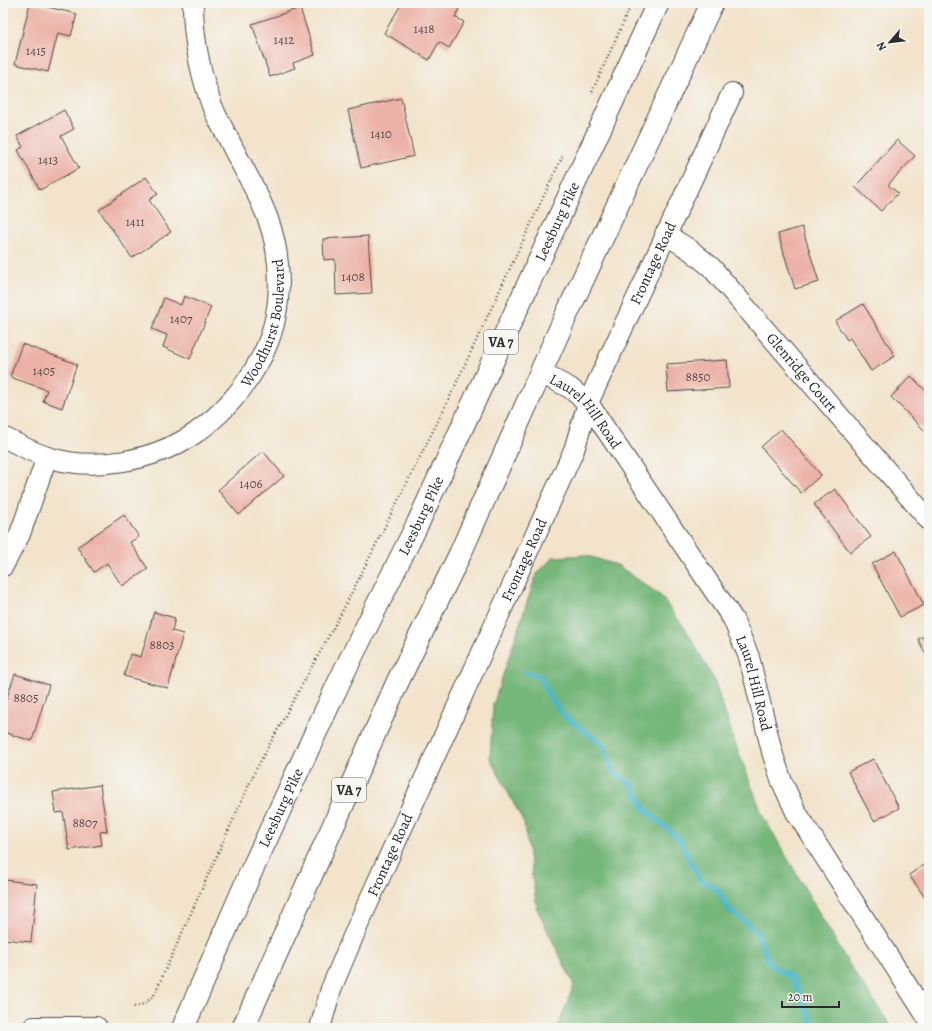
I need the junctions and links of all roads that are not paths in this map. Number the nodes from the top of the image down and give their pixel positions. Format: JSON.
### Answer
{"nodes":[{"id":1,"x":193,"y":3,"type":"edge"},
{"id":2,"x":658,"y":3,"type":"edge"},
{"id":3,"x":712,"y":3,"type":"edge"},
{"id":4,"x":732,"y":93,"type":"dead end"},
{"id":5,"x":666,"y":234,"type":"junction"},
{"id":6,"x":541,"y":373,"type":"junction"},
{"id":7,"x":588,"y":403,"type":"junction"},
{"id":8,"x":3,"y":437,"type":"edge"},
{"id":9,"x":47,"y":457,"type":"junction"},
{"id":10,"x":929,"y":520,"type":"edge"},
{"id":11,"x":3,"y":566,"type":"edge"},
{"id":12,"x":929,"y":1020,"type":"edge"},
{"id":13,"x":248,"y":1024,"type":"edge"},
{"id":14,"x":34,"y":1028,"type":"edge"},
{"id":15,"x":96,"y":1028,"type":"edge"},
{"id":16,"x":183,"y":1028,"type":"edge"},
{"id":17,"x":320,"y":1028,"type":"edge"}],
"edges":[{"from":1,"to":9,"type":"street","name":"Woodhurst Boulevard"},
{"from":2,"to":16,"type":"main road","name":"Leesburg Pike","number":"VA 7"},
{"from":3,"to":6,"type":"main road","number":"VA 7"},
{"from":4,"to":5,"type":"street","name":"Frontage Road"},
{"from":5,"to":7,"type":"street","name":"Frontage Road"},
{"from":5,"to":10,"type":"street","name":"Glenridge Court"},
{"from":6,"to":7,"type":"street","name":"Laurel Hill Road"},
{"from":6,"to":13,"type":"main road","number":"VA 7"},
{"from":7,"to":12,"type":"street","name":"Laurel Hill Road"},
{"from":7,"to":17,"type":"street","name":"Frontage Road"},
{"from":8,"to":9,"type":"street","name":"Woodhurst Boulevard"},
{"from":9,"to":11,"type":"street"},
{"from":14,"to":15,"type":"main road"}]}
